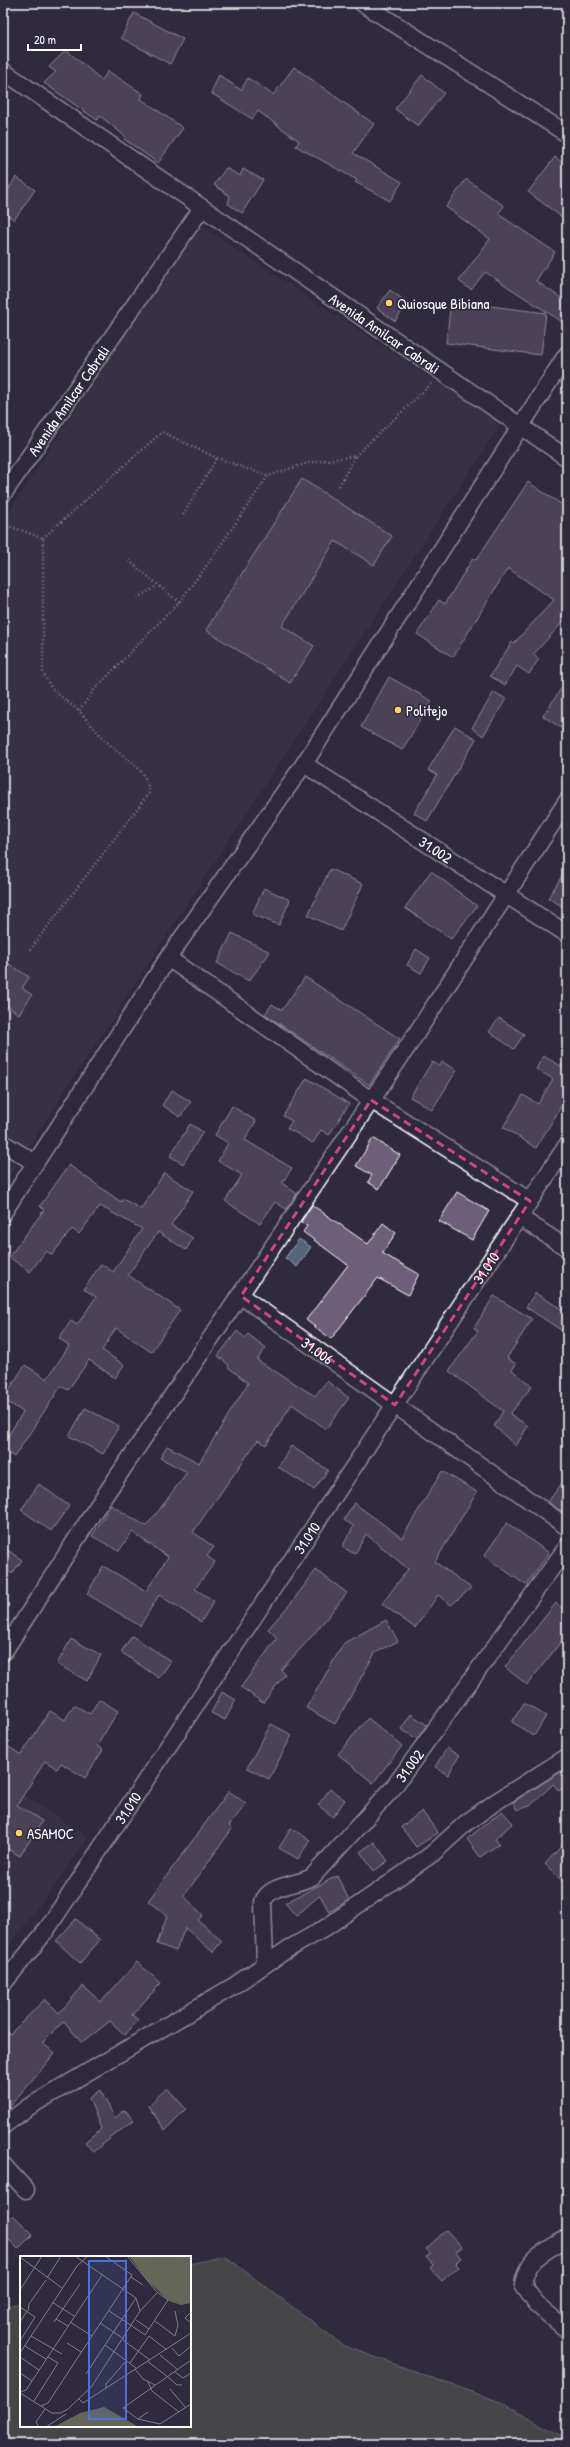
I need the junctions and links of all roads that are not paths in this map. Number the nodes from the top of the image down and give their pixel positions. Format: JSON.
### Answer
{"nodes":[{"id":1,"x":362,"y":3,"type":"edge"},
{"id":2,"x":3,"y":71,"type":"edge"},
{"id":3,"x":567,"y":134,"type":"edge"},
{"id":4,"x":202,"y":208,"type":"junction"},
{"id":5,"x":567,"y":354,"type":"edge"},
{"id":6,"x":521,"y":425,"type":"junction"},
{"id":7,"x":567,"y":458,"type":"edge"},
{"id":8,"x":3,"y":494,"type":"edge"},
{"id":9,"x":304,"y":764,"type":"junction"},
{"id":10,"x":567,"y":801,"type":"edge"},
{"id":11,"x":507,"y":895,"type":"junction"},
{"id":12,"x":567,"y":934,"type":"edge"},
{"id":13,"x":168,"y":958,"type":"junction"},
{"id":14,"x":371,"y":1100,"type":"junction"},
{"id":15,"x":3,"y":1143,"type":"edge"},
{"id":16,"x":567,"y":1144,"type":"edge"},
{"id":17,"x":35,"y":1163,"type":"junction"},
{"id":18,"x":530,"y":1202,"type":"junction"},
{"id":19,"x":3,"y":1212,"type":"edge"},
{"id":20,"x":519,"y":1217,"type":"junction"},
{"id":21,"x":567,"y":1248,"type":"edge"},
{"id":22,"x":241,"y":1296,"type":"junction"},
{"id":23,"x":395,"y":1405,"type":"junction"},
{"id":24,"x":567,"y":1527,"type":"edge"},
{"id":25,"x":567,"y":1547,"type":"edge"},
{"id":26,"x":3,"y":1653,"type":"edge"},
{"id":27,"x":567,"y":1757,"type":"edge"},
{"id":28,"x":266,"y":1964,"type":"junction"},
{"id":29,"x":3,"y":1984,"type":"edge"},
{"id":30,"x":3,"y":2126,"type":"edge"},
{"id":31,"x":3,"y":2165,"type":"edge"},
{"id":32,"x":26,"y":2190,"type":"dead end"},
{"id":33,"x":567,"y":2238,"type":"edge"},
{"id":34,"x":567,"y":2330,"type":"edge"}],
"edges":[{"from":1,"to":3,"type":"street"},
{"from":2,"to":4,"type":"street","name":"Avenida Amilcar Cabrali"},
{"from":4,"to":6,"type":"street","name":"Avenida Amilcar Cabrali"},
{"from":4,"to":8,"type":"street","name":"Avenida Amilcar Cabrali"},
{"from":5,"to":6,"type":"street"},
{"from":6,"to":7,"type":"street","name":"Avenida Amilcar Cabrali"},
{"from":6,"to":9,"type":"street"},
{"from":9,"to":11,"type":"street","name":"31.002"},
{"from":9,"to":13,"type":"street"},
{"from":10,"to":11,"type":"street"},
{"from":11,"to":12,"type":"street","name":"31.002"},
{"from":11,"to":14,"type":"street"},
{"from":13,"to":14,"type":"street"},
{"from":13,"to":17,"type":"street"},
{"from":14,"to":18,"type":"street"},
{"from":14,"to":22,"type":"street"},
{"from":15,"to":17,"type":"street"},
{"from":16,"to":18,"type":"street","name":"31.010"},
{"from":17,"to":19,"type":"street"},
{"from":18,"to":20,"type":"street","name":"31.010"},
{"from":20,"to":21,"type":"street"},
{"from":20,"to":23,"type":"street","name":"31.010"},
{"from":22,"to":23,"type":"street","name":"31.006"},
{"from":22,"to":26,"type":"street"},
{"from":23,"to":24,"type":"street","name":"31.006"},
{"from":23,"to":29,"type":"street","name":"31.010"},
{"from":25,"to":28,"type":"street","name":"31.002"},
{"from":27,"to":28,"type":"street"},
{"from":28,"to":30,"type":"street"},
{"from":31,"to":32,"type":"street"},
{"from":33,"to":34,"type":"street"}]}
